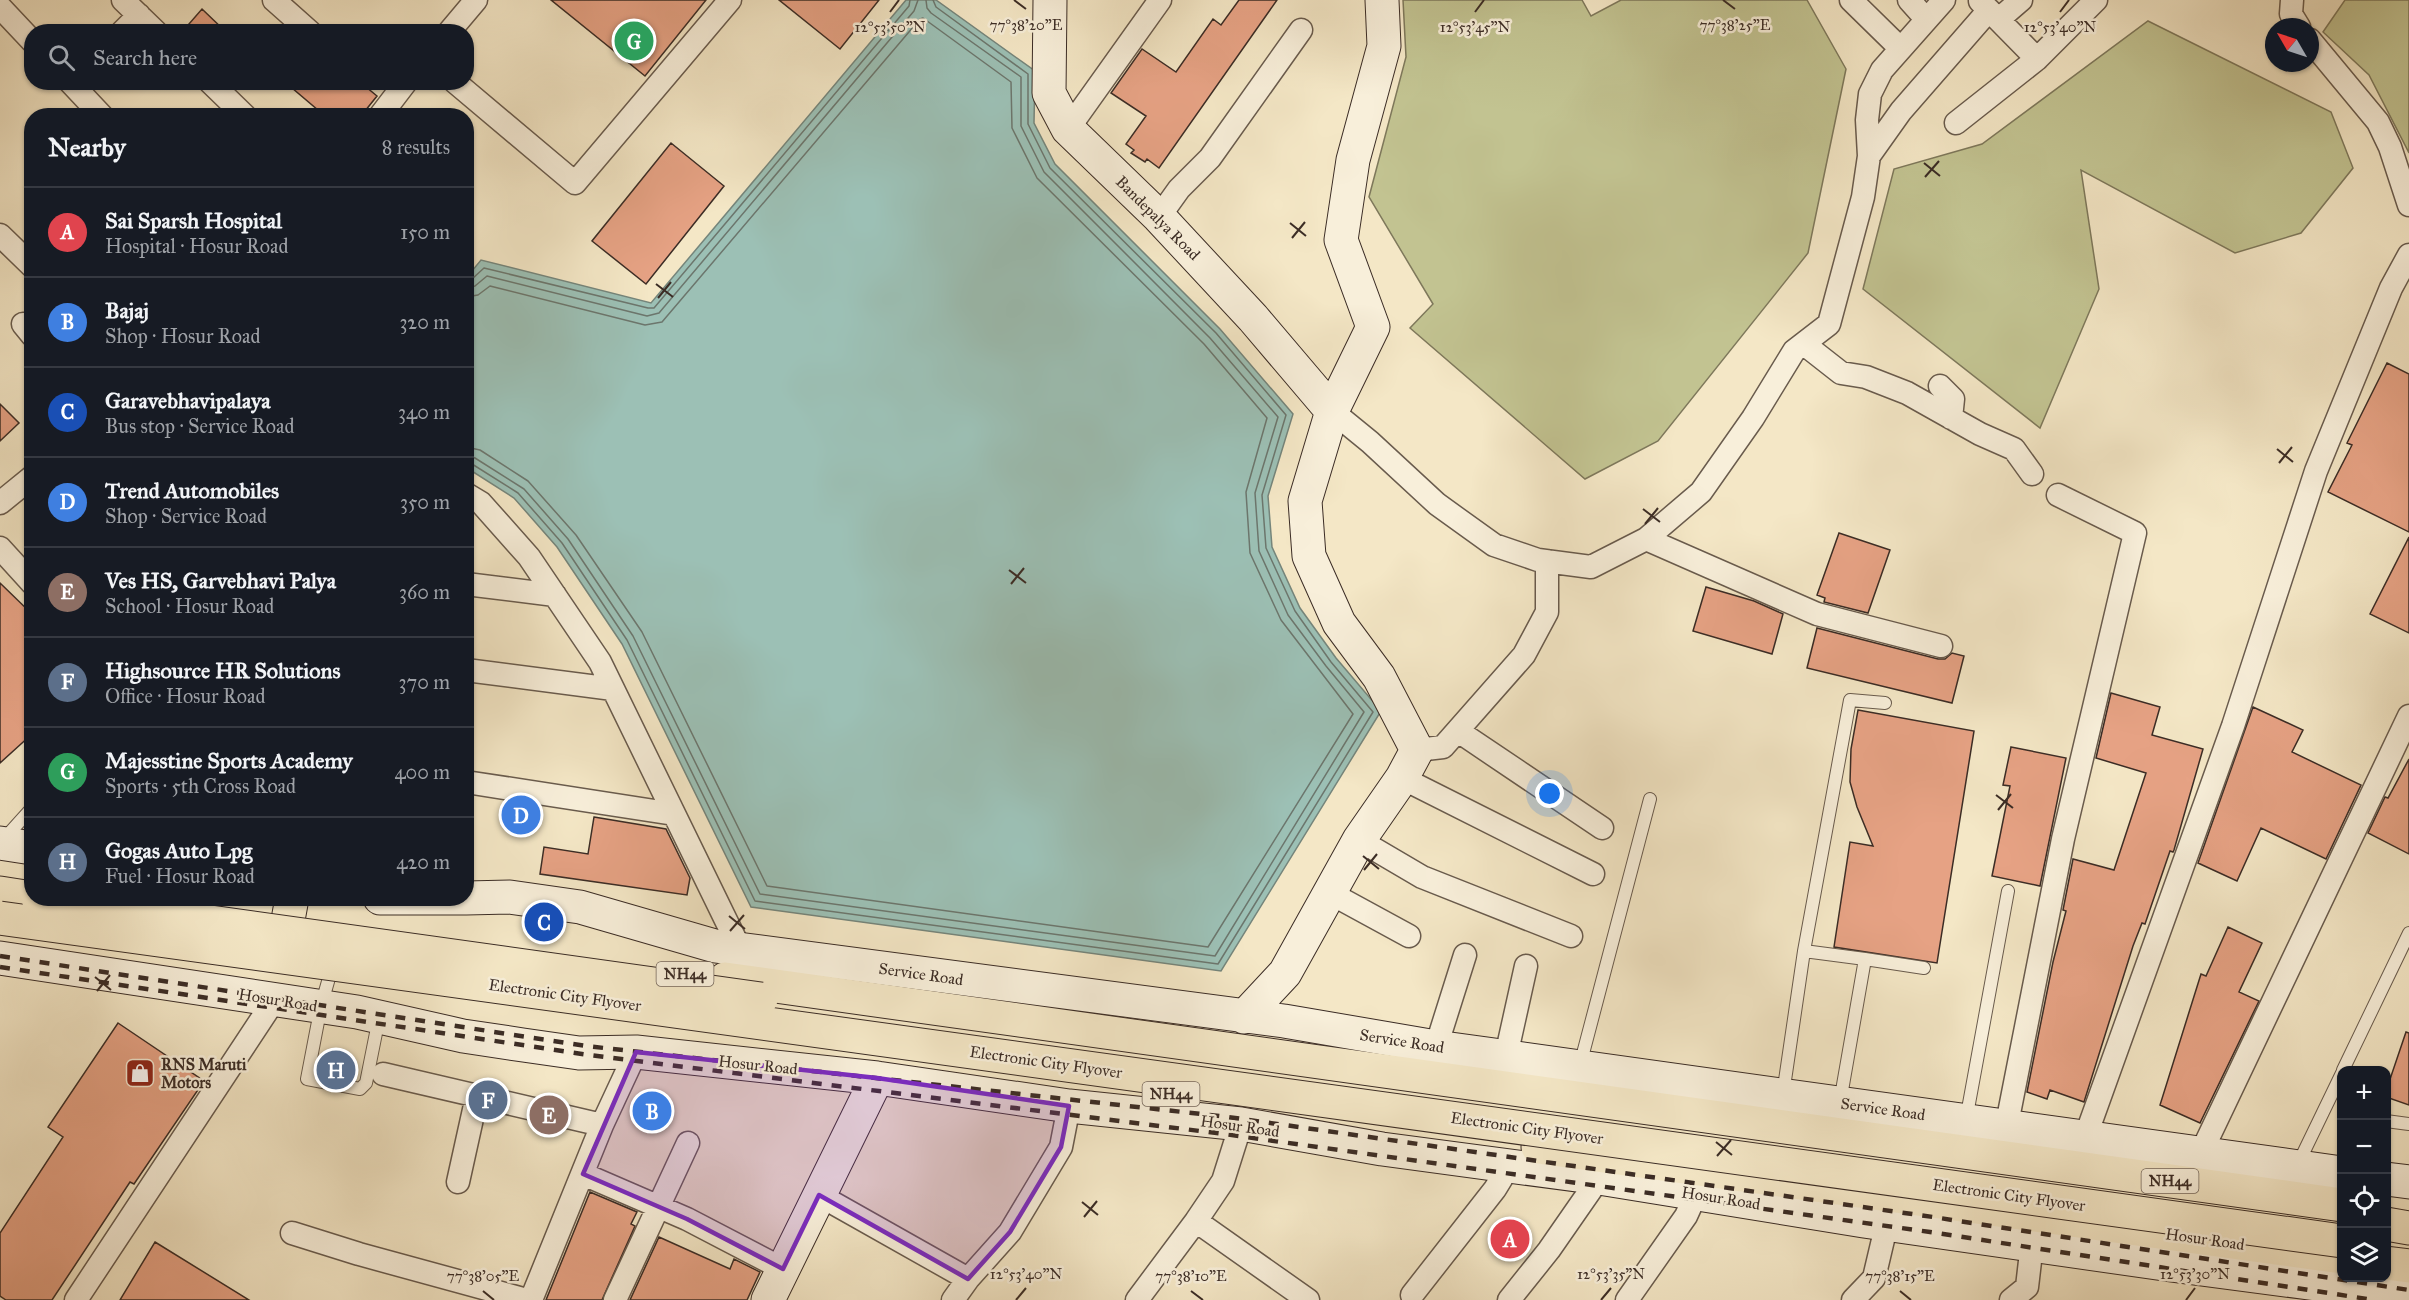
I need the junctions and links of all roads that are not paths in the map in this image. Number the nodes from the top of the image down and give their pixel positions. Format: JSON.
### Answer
{"nodes":[{"id":1,"x":274,"y":0,"type":"edge"},
{"id":2,"x":476,"y":0,"type":"edge"},
{"id":3,"x":730,"y":0,"type":"edge"},
{"id":4,"x":1050,"y":0,"type":"edge"},
{"id":5,"x":1160,"y":0,"type":"edge"},
{"id":6,"x":1382,"y":0,"type":"edge"},
{"id":7,"x":1851,"y":0,"type":"edge"},
{"id":8,"x":1909,"y":0,"type":"edge"},
{"id":9,"x":1944,"y":0,"type":"edge"},
{"id":10,"x":2021,"y":0,"type":"edge"},
{"id":11,"x":2096,"y":0,"type":"edge"},
{"id":12,"x":2292,"y":0,"type":"edge"},
{"id":13,"x":0,"y":7,"type":"edge"},
{"id":14,"x":131,"y":7,"type":"edge"},
{"id":15,"x":1989,"y":10,"type":"edge"},
{"id":16,"x":2293,"y":18,"type":"edge"},
{"id":17,"x":1926,"y":19,"type":"junction"},
{"id":18,"x":125,"y":24,"type":"edge"},
{"id":19,"x":148,"y":24,"type":"edge"},
{"id":20,"x":301,"y":24,"type":"edge"},
{"id":21,"x":456,"y":24,"type":"edge"},
{"id":22,"x":1300,"y":30,"type":"dead end"},
{"id":23,"x":24,"y":32,"type":"edge"},
{"id":24,"x":1900,"y":48,"type":"junction"},
{"id":25,"x":2319,"y":51,"type":"edge"},
{"id":26,"x":2037,"y":58,"type":"junction"},
{"id":27,"x":78,"y":90,"type":"edge"},
{"id":28,"x":218,"y":90,"type":"edge"},
{"id":29,"x":400,"y":90,"type":"edge"},
{"id":30,"x":465,"y":90,"type":"edge"},
{"id":31,"x":94,"y":108,"type":"edge"},
{"id":32,"x":237,"y":108,"type":"edge"},
{"id":33,"x":386,"y":108,"type":"edge"},
{"id":34,"x":1956,"y":123,"type":"dead end"},
{"id":35,"x":1068,"y":129,"type":"junction"},
{"id":36,"x":1869,"y":156,"type":"junction"},
{"id":37,"x":2409,"y":206,"type":"edge"},
{"id":38,"x":1159,"y":217,"type":"junction"},
{"id":39,"x":0,"y":235,"type":"edge"},
{"id":40,"x":2409,"y":255,"type":"edge"},
{"id":41,"x":24,"y":258,"type":"edge"},
{"id":42,"x":1804,"y":344,"type":"junction"},
{"id":43,"x":1940,"y":386,"type":"dead end"},
{"id":44,"x":1332,"y":411,"type":"junction"},
{"id":45,"x":1951,"y":418,"type":"junction"},
{"id":46,"x":2032,"y":474,"type":"dead end"},
{"id":47,"x":24,"y":484,"type":"edge"},
{"id":48,"x":2058,"y":495,"type":"dead end"},
{"id":49,"x":474,"y":499,"type":"edge"},
{"id":50,"x":0,"y":503,"type":"edge"},
{"id":51,"x":1646,"y":539,"type":"junction"},
{"id":52,"x":0,"y":548,"type":"edge"},
{"id":53,"x":1547,"y":561,"type":"junction"},
{"id":54,"x":24,"y":574,"type":"edge"},
{"id":55,"x":474,"y":585,"type":"edge"},
{"id":56,"x":555,"y":595,"type":"junction"},
{"id":57,"x":1941,"y":646,"type":"dead end"},
{"id":58,"x":474,"y":671,"type":"edge"},
{"id":59,"x":613,"y":689,"type":"junction"},
{"id":60,"x":1885,"y":703,"type":"dead end"},
{"id":61,"x":2409,"y":716,"type":"edge"},
{"id":62,"x":1458,"y":731,"type":"junction"},
{"id":63,"x":1417,"y":750,"type":"junction"},
{"id":64,"x":1402,"y":778,"type":"junction"},
{"id":65,"x":474,"y":783,"type":"edge"},
{"id":66,"x":1650,"y":799,"type":"dead end"},
{"id":67,"x":674,"y":814,"type":"junction"},
{"id":68,"x":24,"y":817,"type":"edge"},
{"id":69,"x":1602,"y":828,"type":"dead end"},
{"id":70,"x":1359,"y":840,"type":"junction"},
{"id":71,"x":0,"y":843,"type":"edge"},
{"id":72,"x":24,"y":847,"type":"edge"},
{"id":73,"x":1593,"y":874,"type":"dead end"},
{"id":74,"x":0,"y":880,"type":"edge"},
{"id":75,"x":24,"y":884,"type":"edge"},
{"id":76,"x":2008,"y":891,"type":"dead end"},
{"id":77,"x":0,"y":893,"type":"edge"},
{"id":78,"x":1330,"y":893,"type":"junction"},
{"id":79,"x":24,"y":897,"type":"edge"},
{"id":80,"x":474,"y":898,"type":"edge"},
{"id":81,"x":96,"y":906,"type":"edge"},
{"id":82,"x":247,"y":906,"type":"edge"},
{"id":83,"x":290,"y":909,"type":"edge"},
{"id":84,"x":0,"y":918,"type":"edge"},
{"id":85,"x":0,"y":932,"type":"edge"},
{"id":86,"x":2409,"y":933,"type":"edge"},
{"id":87,"x":1409,"y":936,"type":"dead end"},
{"id":88,"x":1571,"y":936,"type":"dead end"},
{"id":89,"x":740,"y":949,"type":"junction"},
{"id":90,"x":1804,"y":951,"type":"junction"},
{"id":91,"x":1465,"y":955,"type":"dead end"},
{"id":92,"x":0,"y":958,"type":"edge"},
{"id":93,"x":1865,"y":959,"type":"junction"},
{"id":94,"x":1526,"y":966,"type":"dead end"},
{"id":95,"x":1924,"y":968,"type":"dead end"},
{"id":96,"x":1285,"y":973,"type":"junction"},
{"id":97,"x":325,"y":992,"type":"junction"},
{"id":98,"x":276,"y":999,"type":"junction"},
{"id":99,"x":379,"y":1017,"type":"junction"},
{"id":100,"x":1244,"y":1017,"type":"junction"},
{"id":101,"x":1284,"y":1022,"type":"junction"},
{"id":102,"x":1436,"y":1047,"type":"junction"},
{"id":103,"x":1239,"y":1051,"type":"junction"},
{"id":104,"x":636,"y":1052,"type":"junction"},
{"id":105,"x":1506,"y":1056,"type":"junction"},
{"id":106,"x":1580,"y":1066,"type":"junction"},
{"id":107,"x":2345,"y":1066,"type":"edge"},
{"id":108,"x":383,"y":1074,"type":"dead end"},
{"id":109,"x":877,"y":1078,"type":"junction"},
{"id":110,"x":2337,"y":1083,"type":"edge"},
{"id":111,"x":1783,"y":1095,"type":"junction"},
{"id":112,"x":477,"y":1096,"type":"junction"},
{"id":113,"x":1840,"y":1103,"type":"junction"},
{"id":114,"x":1069,"y":1106,"type":"junction"},
{"id":115,"x":1236,"y":1113,"type":"junction"},
{"id":116,"x":1966,"y":1121,"type":"junction"},
{"id":117,"x":2391,"y":1122,"type":"edge"},
{"id":118,"x":2409,"y":1124,"type":"edge"},
{"id":119,"x":602,"y":1125,"type":"junction"},
{"id":120,"x":2008,"y":1127,"type":"junction"},
{"id":121,"x":2085,"y":1138,"type":"junction"},
{"id":122,"x":688,"y":1143,"type":"dead end"},
{"id":123,"x":2199,"y":1155,"type":"junction"},
{"id":124,"x":1999,"y":1158,"type":"junction"},
{"id":125,"x":1509,"y":1166,"type":"junction"},
{"id":126,"x":2297,"y":1167,"type":"junction"},
{"id":127,"x":2337,"y":1172,"type":"edge"},
{"id":128,"x":584,"y":1174,"type":"junction"},
{"id":129,"x":1599,"y":1178,"type":"junction"},
{"id":130,"x":2391,"y":1180,"type":"edge"},
{"id":131,"x":458,"y":1182,"type":"dead end"},
{"id":132,"x":2409,"y":1182,"type":"edge"},
{"id":133,"x":1696,"y":1194,"type":"junction"},
{"id":134,"x":819,"y":1195,"type":"junction"},
{"id":135,"x":2337,"y":1204,"type":"edge"},
{"id":136,"x":659,"y":1206,"type":"junction"},
{"id":137,"x":1890,"y":1210,"type":"junction"},
{"id":138,"x":2391,"y":1212,"type":"edge"},
{"id":139,"x":2409,"y":1214,"type":"edge"},
{"id":140,"x":2337,"y":1217,"type":"edge"},
{"id":141,"x":1196,"y":1221,"type":"junction"},
{"id":142,"x":2391,"y":1225,"type":"edge"},
{"id":143,"x":2409,"y":1228,"type":"edge"},
{"id":144,"x":292,"y":1233,"type":"dead end"},
{"id":145,"x":2337,"y":1240,"type":"edge"},
{"id":146,"x":2032,"y":1244,"type":"junction"},
{"id":147,"x":2391,"y":1248,"type":"edge"},
{"id":148,"x":2409,"y":1250,"type":"edge"},
{"id":149,"x":2337,"y":1256,"type":"edge"},
{"id":150,"x":2409,"y":1266,"type":"edge"},
{"id":151,"x":783,"y":1269,"type":"junction"},
{"id":152,"x":968,"y":1279,"type":"junction"},
{"id":153,"x":2392,"y":1288,"type":"edge"},
{"id":154,"x":1412,"y":1295,"type":"dead end"},
{"id":155,"x":2026,"y":1296,"type":"edge"},
{"id":156,"x":76,"y":1300,"type":"edge"},
{"id":157,"x":527,"y":1300,"type":"edge"},
{"id":158,"x":531,"y":1300,"type":"edge"},
{"id":159,"x":615,"y":1300,"type":"edge"},
{"id":160,"x":768,"y":1300,"type":"edge"},
{"id":161,"x":953,"y":1300,"type":"edge"},
{"id":162,"x":1137,"y":1300,"type":"edge"},
{"id":163,"x":1308,"y":1300,"type":"edge"},
{"id":164,"x":1509,"y":1300,"type":"edge"},
{"id":165,"x":1627,"y":1300,"type":"edge"},
{"id":166,"x":1853,"y":1300,"type":"edge"}],
"edges":[{"from":1,"to":20,"type":"street"},
{"from":2,"to":21,"type":"street"},
{"from":3,"to":30,"type":"street"},
{"from":4,"to":35,"type":"street","name":"Bandepalya Road"},
{"from":5,"to":35,"type":"street"},
{"from":6,"to":44,"type":"street"},
{"from":7,"to":24,"type":"street"},
{"from":8,"to":17,"type":"street"},
{"from":9,"to":17,"type":"street"},
{"from":10,"to":15,"type":"street"},
{"from":11,"to":26,"type":"street"},
{"from":12,"to":16,"type":"street"},
{"from":13,"to":23,"type":"street"},
{"from":14,"to":18,"type":"street"},
{"from":14,"to":19,"type":"street"},
{"from":15,"to":26,"type":"street"},
{"from":15,"to":36,"type":"street"},
{"from":17,"to":24,"type":"street"},
{"from":22,"to":38,"type":"street"},
{"from":24,"to":36,"type":"street"},
{"from":25,"to":37,"type":"street"},
{"from":26,"to":34,"type":"street"},
{"from":27,"to":31,"type":"street"},
{"from":28,"to":32,"type":"street"},
{"from":29,"to":33,"type":"street"},
{"from":35,"to":38,"type":"street","name":"Bandepalya Road"},
{"from":36,"to":42,"type":"street"},
{"from":38,"to":44,"type":"street","name":"Bandepalya Road"},
{"from":39,"to":41,"type":"street"},
{"from":40,"to":121,"type":"street"},
{"from":42,"to":45,"type":"street"},
{"from":42,"to":51,"type":"street"},
{"from":43,"to":45,"type":"street"},
{"from":44,"to":53,"type":"street"},
{"from":44,"to":63,"type":"street"},
{"from":45,"to":46,"type":"street"},
{"from":47,"to":50,"type":"street"},
{"from":48,"to":120,"type":"street"},
{"from":49,"to":56,"type":"street"},
{"from":51,"to":53,"type":"street"},
{"from":51,"to":57,"type":"street"},
{"from":52,"to":54,"type":"street"},
{"from":53,"to":62,"type":"street"},
{"from":55,"to":56,"type":"street"},
{"from":56,"to":59,"type":"street"},
{"from":58,"to":59,"type":"street"},
{"from":59,"to":67,"type":"street"},
{"from":60,"to":90,"type":"lane"},
{"from":61,"to":123,"type":"street"},
{"from":62,"to":63,"type":"street"},
{"from":62,"to":69,"type":"street"},
{"from":63,"to":64,"type":"street"},
{"from":64,"to":70,"type":"street"},
{"from":64,"to":73,"type":"street"},
{"from":65,"to":67,"type":"street"},
{"from":66,"to":106,"type":"lane"},
{"from":67,"to":89,"type":"street"},
{"from":68,"to":71,"type":"lane"},
{"from":70,"to":78,"type":"street"},
{"from":70,"to":88,"type":"street"},
{"from":71,"to":72,"type":"street"},
{"from":74,"to":75,"type":"highway"},
{"from":76,"to":116,"type":"lane"},
{"from":77,"to":79,"type":"highway"},
{"from":78,"to":87,"type":"street"},
{"from":78,"to":96,"type":"street"},
{"from":80,"to":89,"type":"street","name":"Service Road"},
{"from":81,"to":140,"type":"highway","name":"Electronic City Flyover","bridge":true},
{"from":82,"to":83,"type":"highway","number":"NH44"},
{"from":83,"to":103,"type":"highway","number":"NH44"},
{"from":84,"to":145,"type":"highway","name":"Electronic City Flyover","bridge":true},
{"from":85,"to":97,"type":"highway","name":"Hosur Road","number":"NH44"},
{"from":86,"to":107,"type":"lane"},
{"from":89,"to":100,"type":"street","name":"Service Road"},
{"from":90,"to":93,"type":"lane"},
{"from":90,"to":111,"type":"lane"},
{"from":91,"to":102,"type":"street"},
{"from":92,"to":98,"type":"street","name":"Hosur Road"},
{"from":93,"to":95,"type":"lane"},
{"from":93,"to":113,"type":"lane"},
{"from":94,"to":105,"type":"street"},
{"from":96,"to":100,"type":"street"},
{"from":96,"to":101,"type":"street"},
{"from":97,"to":98,"type":"street","name":"Hosur Road"},
{"from":97,"to":99,"type":"street","name":"Hosur Road"},
{"from":97,"to":99,"type":"lane"},
{"from":97,"to":115,"type":"highway","name":"Hosur Road","number":"NH44"},
{"from":98,"to":156,"type":"street"},
{"from":99,"to":104,"type":"street","name":"Hosur Road"},
{"from":100,"to":101,"type":"street","name":"Service Road"},
{"from":101,"to":102,"type":"street","name":"Service Road"},
{"from":102,"to":105,"type":"street","name":"Service Road"},
{"from":103,"to":115,"type":"highway"},
{"from":103,"to":124,"type":"highway","number":"NH44"},
{"from":104,"to":109,"type":"street","name":"Hosur Road"},
{"from":104,"to":119,"type":"street"},
{"from":105,"to":106,"type":"street","name":"Service Road"},
{"from":106,"to":111,"type":"street","name":"Service Road"},
{"from":108,"to":112,"type":"street"},
{"from":109,"to":114,"type":"street","name":"Hosur Road"},
{"from":109,"to":134,"type":"street"},
{"from":110,"to":126,"type":"lane"},
{"from":111,"to":113,"type":"street","name":"Service Road"},
{"from":112,"to":119,"type":"street"},
{"from":112,"to":131,"type":"street"},
{"from":113,"to":116,"type":"street","name":"Service Road"},
{"from":114,"to":115,"type":"street","name":"Hosur Road"},
{"from":114,"to":152,"type":"street"},
{"from":115,"to":125,"type":"street","name":"Hosur Road"},
{"from":115,"to":137,"type":"highway","name":"Hosur Road","number":"NH44"},
{"from":115,"to":141,"type":"street"},
{"from":116,"to":120,"type":"street","name":"Service Road"},
{"from":117,"to":118,"type":"lane"},
{"from":119,"to":128,"type":"street"},
{"from":120,"to":121,"type":"street","name":"Service Road"},
{"from":120,"to":124,"type":"street"},
{"from":121,"to":123,"type":"street","name":"Service Road"},
{"from":122,"to":136,"type":"street"},
{"from":123,"to":126,"type":"street","name":"Service Road"},
{"from":124,"to":135,"type":"highway","number":"NH44"},
{"from":125,"to":129,"type":"street","name":"Hosur Road"},
{"from":125,"to":154,"type":"street"},
{"from":126,"to":127,"type":"street","name":"Service Road"},
{"from":128,"to":136,"type":"street"},
{"from":128,"to":158,"type":"street"},
{"from":129,"to":133,"type":"street","name":"Hosur Road"},
{"from":129,"to":164,"type":"street"},
{"from":130,"to":132,"type":"street"},
{"from":133,"to":137,"type":"street","name":"Hosur Road"},
{"from":133,"to":165,"type":"street"},
{"from":134,"to":151,"type":"street"},
{"from":134,"to":152,"type":"street"},
{"from":136,"to":151,"type":"street"},
{"from":136,"to":159,"type":"street"},
{"from":137,"to":146,"type":"street","name":"Hosur Road"},
{"from":137,"to":149,"type":"highway","name":"Hosur Road","number":"NH44"},
{"from":137,"to":166,"type":"street"},
{"from":138,"to":139,"type":"highway"},
{"from":141,"to":162,"type":"street"},
{"from":141,"to":163,"type":"street"},
{"from":142,"to":143,"type":"highway"},
{"from":144,"to":157,"type":"street"},
{"from":146,"to":153,"type":"street","name":"Hosur Road"},
{"from":146,"to":155,"type":"street"},
{"from":147,"to":148,"type":"highway"},
{"from":150,"to":153,"type":"highway","name":"Hosur Road"},
{"from":151,"to":160,"type":"street"},
{"from":152,"to":161,"type":"street"}]}
